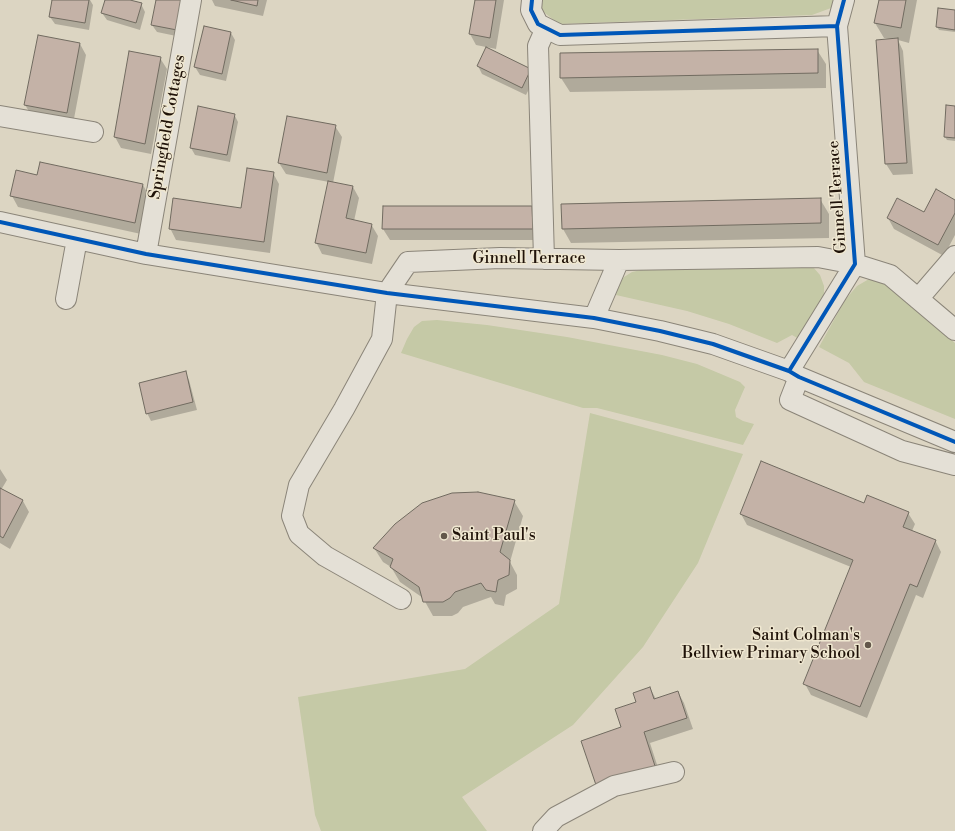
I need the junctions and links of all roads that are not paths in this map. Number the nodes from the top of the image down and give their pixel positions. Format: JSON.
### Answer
{"nodes":[{"id":1,"x":191,"y":0,"type":"edge"},
{"id":2,"x":532,"y":0,"type":"edge"},
{"id":3,"x":844,"y":0,"type":"edge"},
{"id":4,"x":837,"y":26,"type":"junction"},
{"id":5,"x":546,"y":28,"type":"junction"},
{"id":6,"x":0,"y":116,"type":"edge"},
{"id":7,"x":93,"y":132,"type":"dead end"},
{"id":8,"x":0,"y":222,"type":"edge"},
{"id":9,"x":77,"y":239,"type":"junction"},
{"id":10,"x":146,"y":254,"type":"junction"},
{"id":11,"x":955,"y":256,"type":"edge"},
{"id":12,"x":544,"y":259,"type":"junction"},
{"id":13,"x":619,"y":260,"type":"junction"},
{"id":14,"x":855,"y":264,"type":"junction"},
{"id":15,"x":387,"y":293,"type":"junction"},
{"id":16,"x":66,"y":299,"type":"dead end"},
{"id":17,"x":918,"y":299,"type":"junction"},
{"id":18,"x":594,"y":318,"type":"junction"},
{"id":19,"x":955,"y":330,"type":"edge"},
{"id":20,"x":794,"y":374,"type":"junction"},
{"id":21,"x":955,"y":442,"type":"edge"},
{"id":22,"x":955,"y":465,"type":"edge"},
{"id":23,"x":401,"y":599,"type":"dead end"},
{"id":24,"x":674,"y":772,"type":"dead end"},
{"id":25,"x":543,"y":831,"type":"edge"}],
"edges":[{"from":1,"to":10,"type":"street","name":"Springfield Cottages"},
{"from":2,"to":5,"type":"street"},
{"from":3,"to":4,"type":"street","name":"Ginnell Terrace"},
{"from":4,"to":5,"type":"street"},
{"from":4,"to":14,"type":"street","name":"Ginnell Terrace"},
{"from":5,"to":12,"type":"street"},
{"from":6,"to":7,"type":"street"},
{"from":8,"to":9,"type":"street"},
{"from":9,"to":10,"type":"street"},
{"from":9,"to":16,"type":"street"},
{"from":10,"to":15,"type":"street"},
{"from":11,"to":17,"type":"street"},
{"from":12,"to":13,"type":"street","name":"Ginnell Terrace"},
{"from":12,"to":15,"type":"street","name":"Ginnell Terrace"},
{"from":13,"to":14,"type":"street","name":"Ginnell Terrace"},
{"from":13,"to":18,"type":"street"},
{"from":14,"to":17,"type":"street"},
{"from":14,"to":20,"type":"street","name":"Ginnell Terrace"},
{"from":15,"to":18,"type":"street"},
{"from":15,"to":23,"type":"street"},
{"from":17,"to":19,"type":"street"},
{"from":18,"to":20,"type":"street"},
{"from":20,"to":21,"type":"street"},
{"from":20,"to":22,"type":"street","name":"Ginnell Terrace"},
{"from":24,"to":25,"type":"street"}]}
